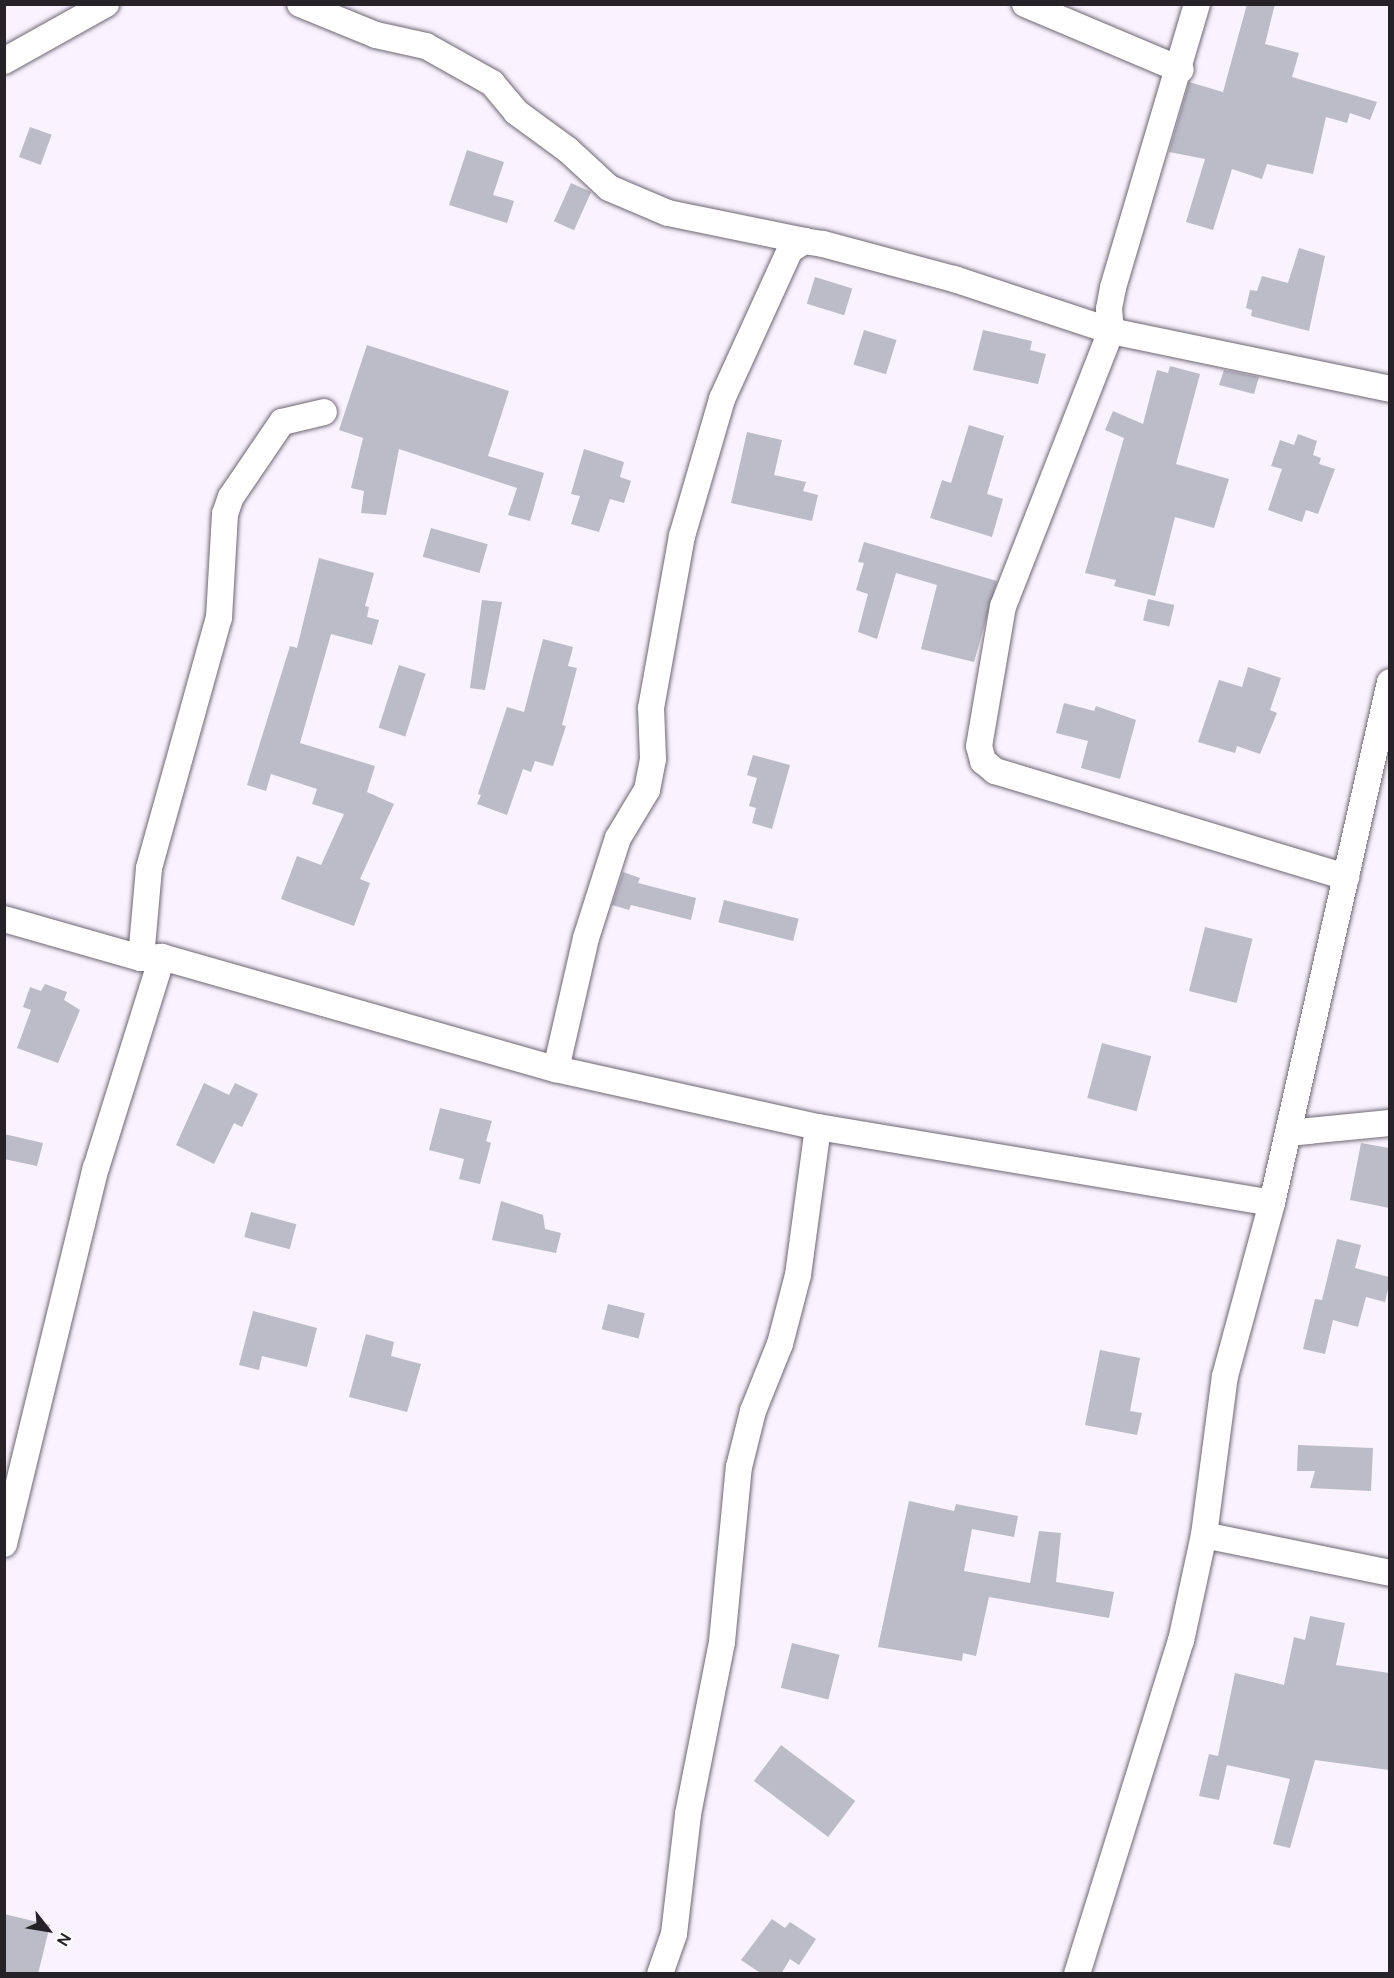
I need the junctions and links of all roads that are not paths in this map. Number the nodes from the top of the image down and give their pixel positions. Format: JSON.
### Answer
{"nodes":[{"id":1,"x":106,"y":4,"type":"edge"},
{"id":2,"x":300,"y":4,"type":"edge"},
{"id":3,"x":1025,"y":4,"type":"edge"},
{"id":4,"x":1197,"y":4,"type":"edge"},
{"id":5,"x":4,"y":61,"type":"edge"},
{"id":6,"x":1181,"y":70,"type":"junction"},
{"id":7,"x":804,"y":241,"type":"junction"},
{"id":8,"x":1112,"y":331,"type":"junction"},
{"id":9,"x":1389,"y":389,"type":"edge"},
{"id":10,"x":324,"y":412,"type":"dead end"},
{"id":11,"x":1389,"y":686,"type":"edge"},
{"id":12,"x":1346,"y":877,"type":"junction"},
{"id":13,"x":4,"y":919,"type":"edge"},
{"id":14,"x":151,"y":957,"type":"junction"},
{"id":15,"x":556,"y":1069,"type":"junction"},
{"id":16,"x":1389,"y":1123,"type":"edge"},
{"id":17,"x":818,"y":1127,"type":"junction"},
{"id":18,"x":1287,"y":1133,"type":"junction"},
{"id":19,"x":1272,"y":1203,"type":"junction"},
{"id":20,"x":1204,"y":1535,"type":"junction"},
{"id":21,"x":4,"y":1544,"type":"edge"},
{"id":22,"x":1389,"y":1573,"type":"edge"},
{"id":23,"x":660,"y":1974,"type":"edge"},
{"id":24,"x":1077,"y":1974,"type":"edge"}],
"edges":[{"from":1,"to":5,"type":"street"},
{"from":2,"to":7,"type":"street"},
{"from":3,"to":6,"type":"street"},
{"from":4,"to":6,"type":"street"},
{"from":6,"to":8,"type":"street"},
{"from":7,"to":8,"type":"street"},
{"from":7,"to":15,"type":"street"},
{"from":8,"to":9,"type":"street"},
{"from":8,"to":12,"type":"street"},
{"from":10,"to":14,"type":"street"},
{"from":11,"to":12,"type":"street"},
{"from":12,"to":18,"type":"street"},
{"from":13,"to":14,"type":"street"},
{"from":14,"to":15,"type":"street"},
{"from":14,"to":21,"type":"street"},
{"from":15,"to":17,"type":"street"},
{"from":16,"to":18,"type":"street"},
{"from":17,"to":19,"type":"street"},
{"from":17,"to":23,"type":"street"},
{"from":18,"to":19,"type":"street"},
{"from":19,"to":20,"type":"street"},
{"from":20,"to":22,"type":"street"},
{"from":20,"to":24,"type":"street"}]}
